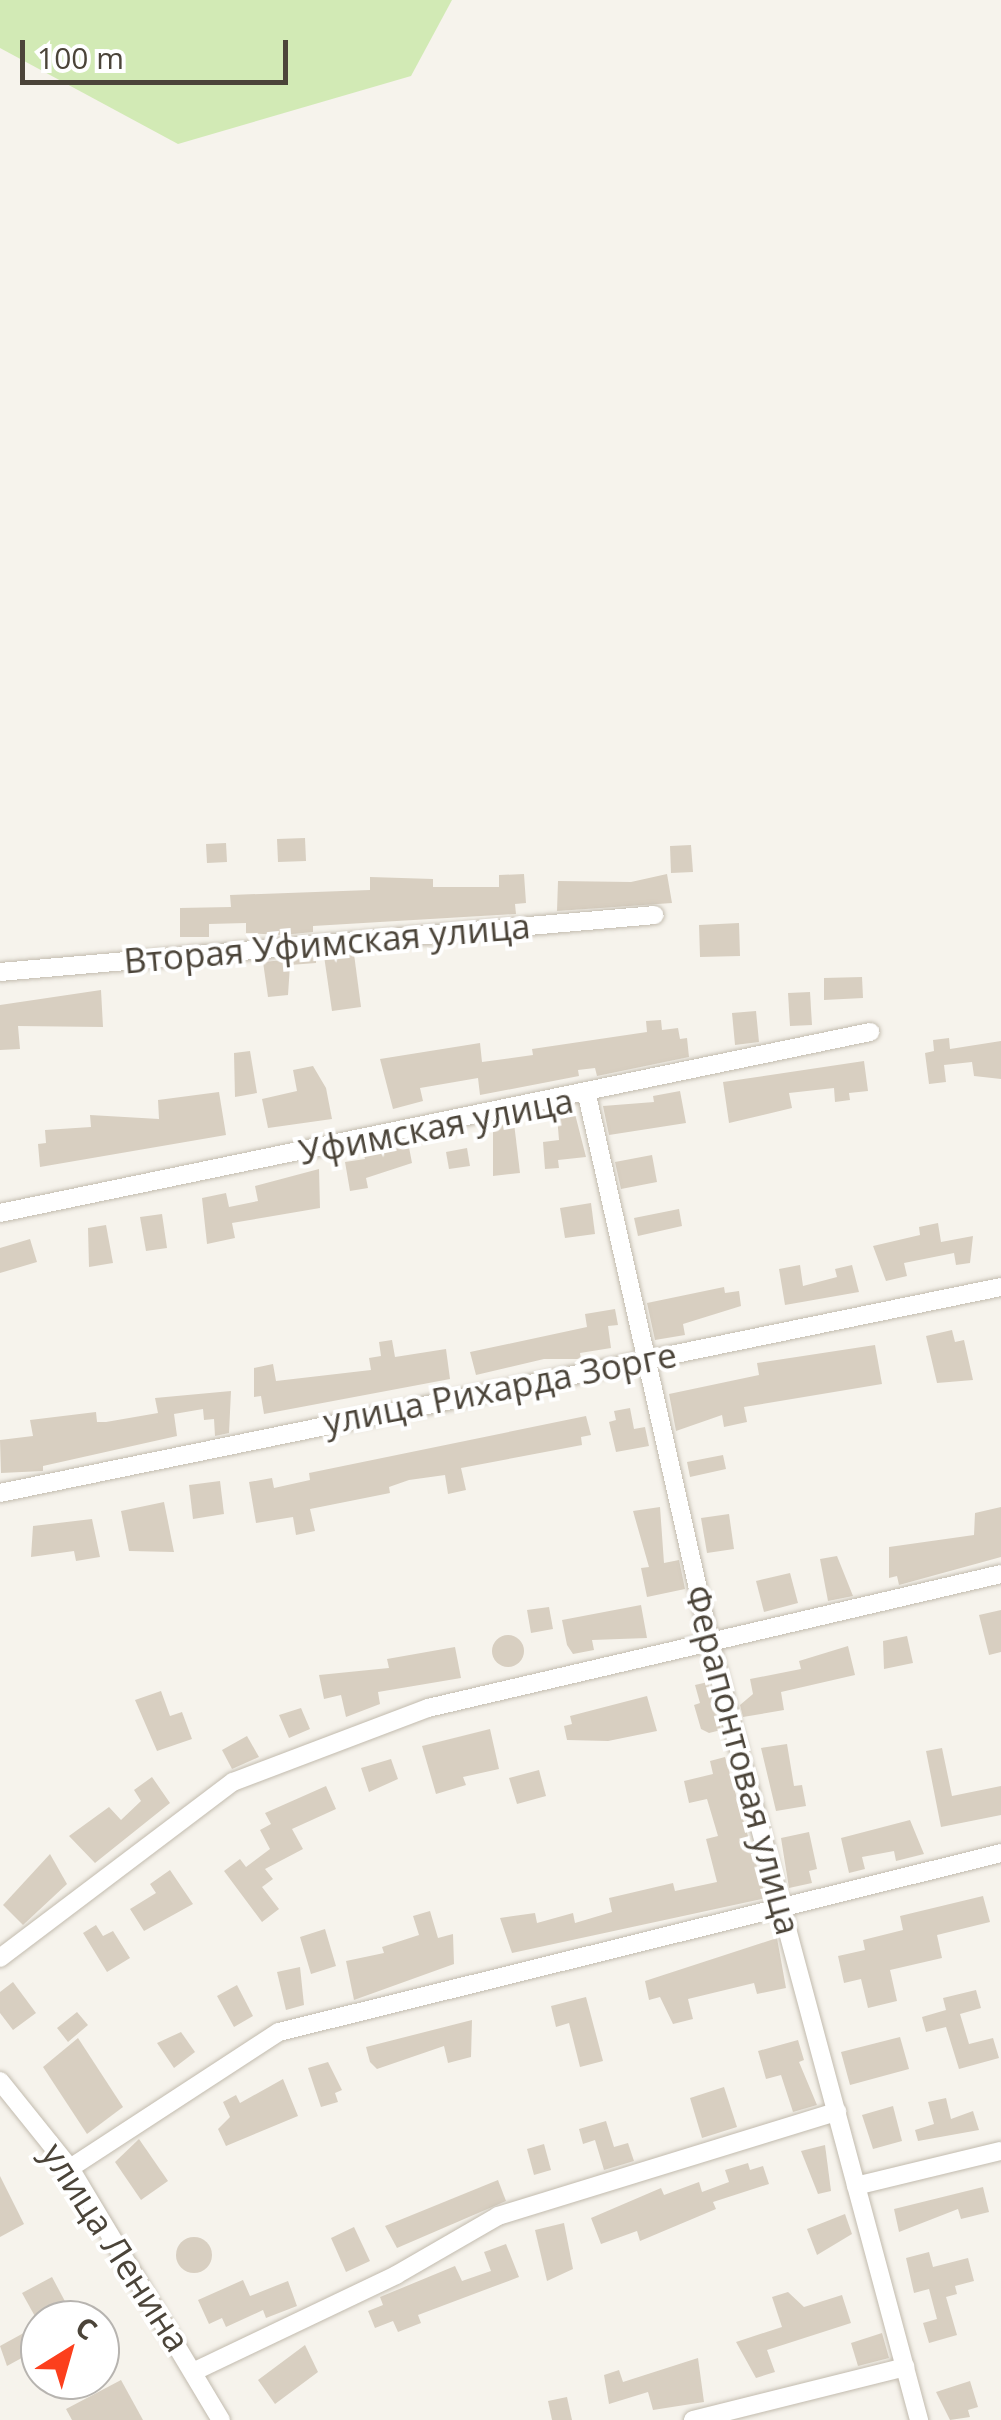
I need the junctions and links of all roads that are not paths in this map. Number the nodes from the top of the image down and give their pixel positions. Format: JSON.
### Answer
{"nodes":[{"id":1,"x":655,"y":914,"type":"dead end"},
{"id":2,"x":0,"y":972,"type":"edge"},
{"id":3,"x":870,"y":1032,"type":"dead end"},
{"id":4,"x":587,"y":1096,"type":"junction"},
{"id":5,"x":0,"y":1213,"type":"edge"},
{"id":6,"x":1001,"y":1287,"type":"edge"},
{"id":7,"x":648,"y":1358,"type":"junction"},
{"id":8,"x":0,"y":1493,"type":"edge"},
{"id":9,"x":1001,"y":1574,"type":"edge"},
{"id":10,"x":710,"y":1642,"type":"junction"},
{"id":11,"x":1001,"y":1853,"type":"edge"},
{"id":12,"x":781,"y":1908,"type":"junction"},
{"id":13,"x":0,"y":1958,"type":"edge"},
{"id":14,"x":0,"y":2081,"type":"edge"},
{"id":15,"x":836,"y":2112,"type":"junction"},
{"id":16,"x":1001,"y":2150,"type":"edge"},
{"id":17,"x":70,"y":2168,"type":"junction"},
{"id":18,"x":856,"y":2186,"type":"junction"},
{"id":19,"x":905,"y":2367,"type":"junction"},
{"id":20,"x":195,"y":2371,"type":"junction"},
{"id":21,"x":221,"y":2420,"type":"edge"},
{"id":22,"x":692,"y":2420,"type":"edge"},
{"id":23,"x":920,"y":2420,"type":"edge"}],
"edges":[{"from":1,"to":2,"type":"street","name":"Вторая Уфимская улица"},
{"from":3,"to":4,"type":"street","name":"Уфимская улица"},
{"from":4,"to":5,"type":"street","name":"Уфимская улица"},
{"from":4,"to":7,"type":"street","name":"Ферапонтовая улица"},
{"from":6,"to":7,"type":"street","name":"улица Рихарда Зорге"},
{"from":7,"to":8,"type":"street","name":"улица Рихарда Зорге"},
{"from":7,"to":10,"type":"street","name":"Ферапонтовая улица"},
{"from":9,"to":10,"type":"street"},
{"from":10,"to":12,"type":"street","name":"Ферапонтовая улица"},
{"from":10,"to":13,"type":"street"},
{"from":11,"to":12,"type":"street"},
{"from":12,"to":15,"type":"street","name":"Ферапонтовая улица"},
{"from":12,"to":17,"type":"street"},
{"from":14,"to":17,"type":"street","name":"улица Ленина"},
{"from":15,"to":18,"type":"street","name":"Ферапонтовая улица"},
{"from":15,"to":20,"type":"street"},
{"from":16,"to":18,"type":"street"},
{"from":17,"to":20,"type":"street","name":"улица Ленина"},
{"from":18,"to":19,"type":"street","name":"Ферапонтовая улица"},
{"from":19,"to":22,"type":"street"},
{"from":19,"to":23,"type":"street","name":"Ферапонтовая улица"},
{"from":20,"to":21,"type":"street","name":"улица Ленина"}]}
